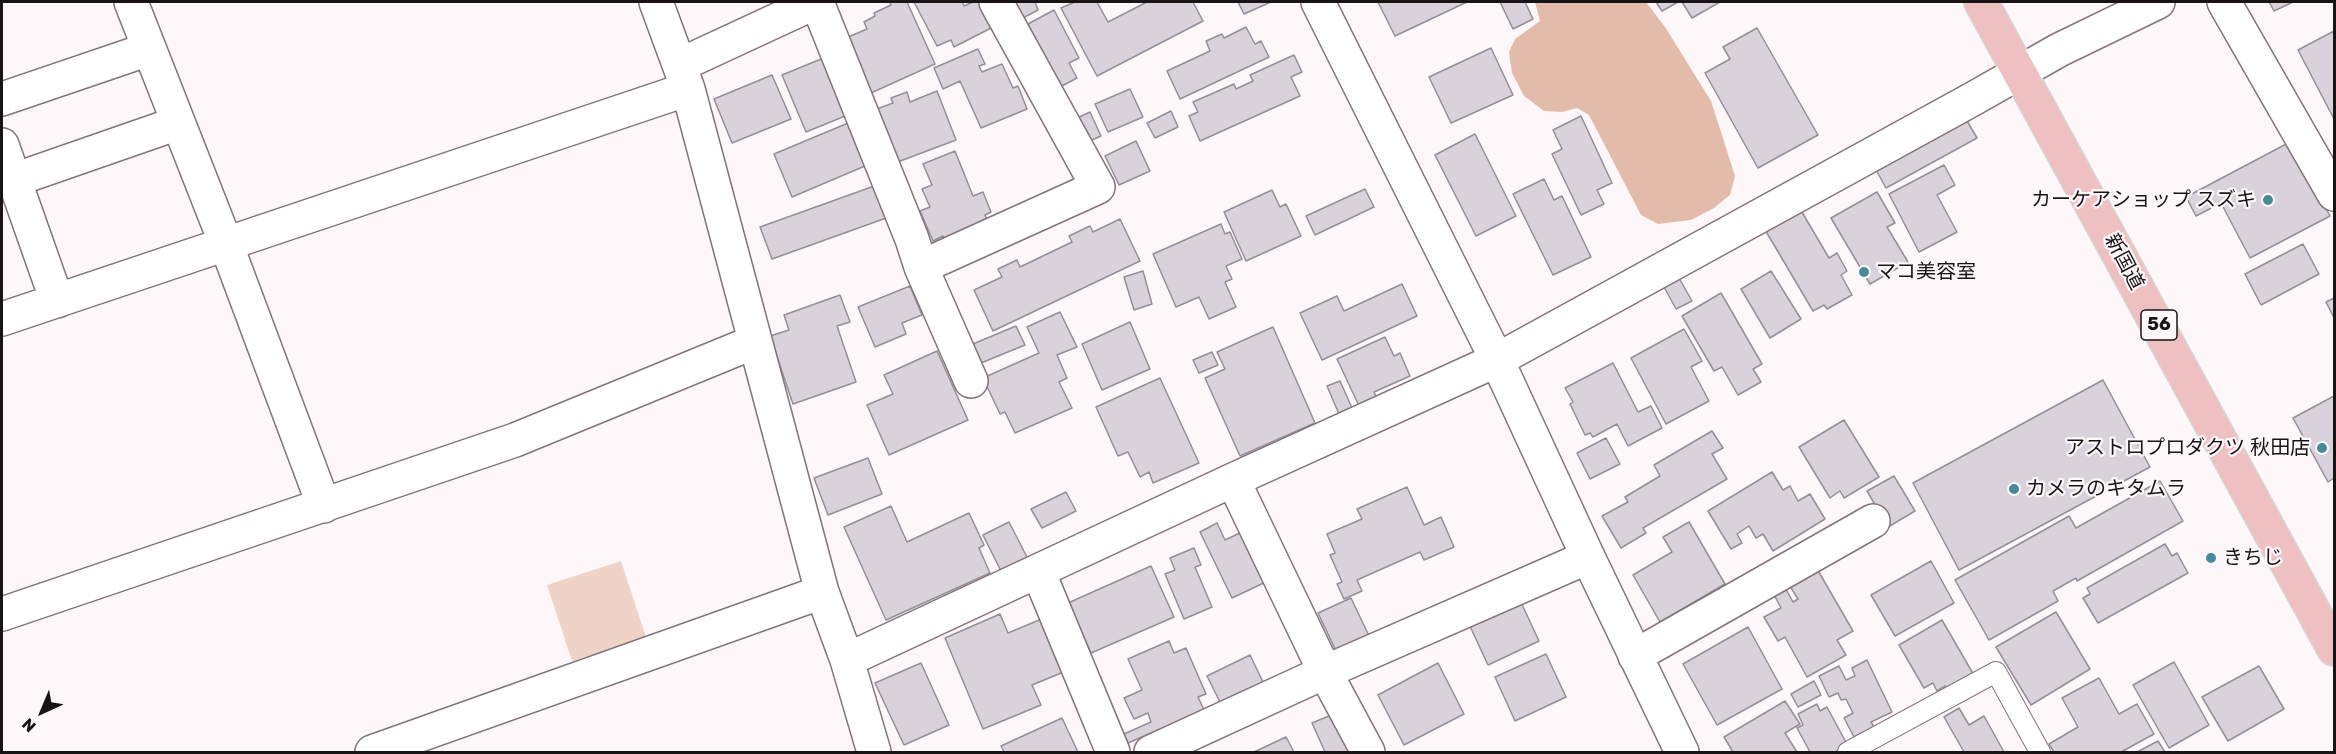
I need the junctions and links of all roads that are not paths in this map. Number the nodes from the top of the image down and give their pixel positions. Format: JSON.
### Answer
{"nodes":[{"id":1,"x":131,"y":2,"type":"edge"},
{"id":2,"x":656,"y":2,"type":"edge"},
{"id":3,"x":817,"y":2,"type":"edge"},
{"id":4,"x":996,"y":2,"type":"edge"},
{"id":5,"x":1318,"y":2,"type":"edge"},
{"id":6,"x":1981,"y":2,"type":"edge"},
{"id":7,"x":2158,"y":2,"type":"edge"},
{"id":8,"x":2224,"y":2,"type":"edge"},
{"id":9,"x":149,"y":49,"type":"junction"},
{"id":10,"x":2021,"y":72,"type":"junction"},
{"id":11,"x":684,"y":77,"type":"junction"},
{"id":12,"x":2,"y":99,"type":"edge"},
{"id":13,"x":178,"y":123,"type":"junction"},
{"id":14,"x":2,"y":145,"type":"edge"},
{"id":15,"x":14,"y":180,"type":"junction"},
{"id":16,"x":2333,"y":189,"type":"edge"},
{"id":17,"x":226,"y":244,"type":"junction"},
{"id":18,"x":921,"y":267,"type":"junction"},
{"id":19,"x":57,"y":301,"type":"junction"},
{"id":20,"x":2,"y":319,"type":"edge"},
{"id":21,"x":754,"y":342,"type":"junction"},
{"id":22,"x":1497,"y":360,"type":"junction"},
{"id":23,"x":971,"y":381,"type":"dead end"},
{"id":24,"x":1233,"y":480,"type":"junction"},
{"id":25,"x":324,"y":506,"type":"junction"},
{"id":26,"x":1873,"y":521,"type":"dead end"},
{"id":27,"x":1588,"y":557,"type":"junction"},
{"id":28,"x":1038,"y":571,"type":"junction"},
{"id":29,"x":822,"y":592,"type":"junction"},
{"id":30,"x":2,"y":614,"type":"edge"},
{"id":31,"x":2334,"y":649,"type":"edge"},
{"id":32,"x":1635,"y":656,"type":"junction"},
{"id":33,"x":847,"y":660,"type":"junction"},
{"id":34,"x":1325,"y":672,"type":"junction"},
{"id":35,"x":372,"y":753,"type":"edge"},
{"id":36,"x":874,"y":753,"type":"edge"},
{"id":37,"x":1113,"y":753,"type":"edge"},
{"id":38,"x":1151,"y":753,"type":"edge"},
{"id":39,"x":1368,"y":753,"type":"edge"},
{"id":40,"x":1682,"y":753,"type":"edge"},
{"id":41,"x":1848,"y":753,"type":"edge"},
{"id":42,"x":2040,"y":753,"type":"edge"}],
"edges":[{"from":1,"to":9,"type":"street"},
{"from":2,"to":11,"type":"street"},
{"from":3,"to":11,"type":"street"},
{"from":3,"to":18,"type":"street"},
{"from":4,"to":18,"type":"street"},
{"from":5,"to":22,"type":"street"},
{"from":6,"to":10,"type":"main road","name":"新国道","number":"56"},
{"from":7,"to":10,"type":"street"},
{"from":8,"to":16,"type":"street"},
{"from":9,"to":12,"type":"street"},
{"from":9,"to":13,"type":"street"},
{"from":10,"to":22,"type":"street"},
{"from":10,"to":31,"type":"main road","name":"新国道","number":"56"},
{"from":11,"to":17,"type":"street"},
{"from":11,"to":21,"type":"street"},
{"from":13,"to":15,"type":"street"},
{"from":13,"to":17,"type":"street"},
{"from":14,"to":15,"type":"street"},
{"from":15,"to":19,"type":"street"},
{"from":17,"to":19,"type":"street"},
{"from":17,"to":25,"type":"street"},
{"from":18,"to":23,"type":"street"},
{"from":19,"to":20,"type":"street"},
{"from":21,"to":25,"type":"street"},
{"from":21,"to":29,"type":"street"},
{"from":22,"to":24,"type":"street"},
{"from":22,"to":27,"type":"street"},
{"from":24,"to":28,"type":"street"},
{"from":24,"to":34,"type":"street"},
{"from":25,"to":30,"type":"street"},
{"from":26,"to":32,"type":"street"},
{"from":27,"to":32,"type":"street"},
{"from":27,"to":34,"type":"street"},
{"from":28,"to":33,"type":"street"},
{"from":28,"to":37,"type":"street"},
{"from":29,"to":33,"type":"street"},
{"from":29,"to":35,"type":"street"},
{"from":32,"to":40,"type":"street"},
{"from":33,"to":36,"type":"street"},
{"from":34,"to":38,"type":"street"},
{"from":34,"to":39,"type":"street"},
{"from":41,"to":42,"type":"lane"}]}
